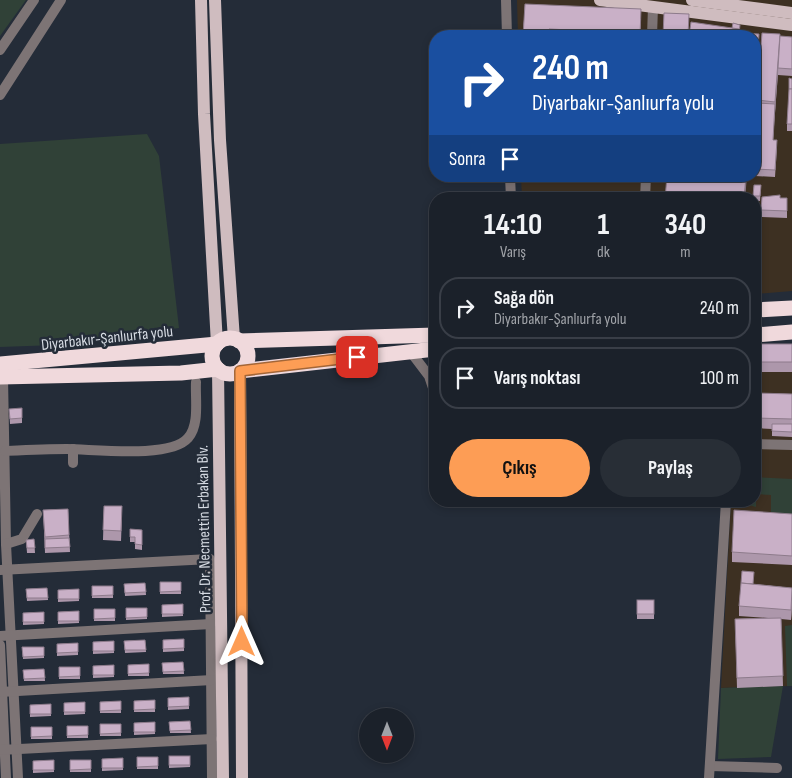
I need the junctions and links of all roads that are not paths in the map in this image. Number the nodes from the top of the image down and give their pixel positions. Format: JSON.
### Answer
{"nodes":[{"id":1,"x":34,"y":0,"type":"edge"},
{"id":2,"x":61,"y":0,"type":"edge"},
{"id":3,"x":201,"y":0,"type":"edge"},
{"id":4,"x":215,"y":0,"type":"edge"},
{"id":5,"x":506,"y":0,"type":"edge"},
{"id":6,"x":600,"y":0,"type":"edge"},
{"id":7,"x":692,"y":0,"type":"edge"},
{"id":8,"x":653,"y":7,"type":"junction"},
{"id":9,"x":792,"y":12,"type":"edge"},
{"id":10,"x":792,"y":25,"type":"edge"},
{"id":11,"x":507,"y":30,"type":"edge"},
{"id":12,"x":652,"y":30,"type":"edge"},
{"id":13,"x":0,"y":50,"type":"edge"},
{"id":14,"x":0,"y":95,"type":"edge"},
{"id":15,"x":792,"y":298,"type":"edge"},
{"id":16,"x":761,"y":300,"type":"edge"},
{"id":17,"x":792,"y":308,"type":"edge"},
{"id":18,"x":761,"y":310,"type":"edge"},
{"id":19,"x":792,"y":322,"type":"edge"},
{"id":20,"x":761,"y":325,"type":"edge"},
{"id":21,"x":792,"y":332,"type":"edge"},
{"id":22,"x":429,"y":335,"type":"edge"},
{"id":23,"x":761,"y":335,"type":"edge"},
{"id":24,"x":237,"y":340,"type":"junction"},
{"id":25,"x":217,"y":344,"type":"junction"},
{"id":26,"x":429,"y":349,"type":"edge"},
{"id":27,"x":410,"y":351,"type":"junction"},
{"id":28,"x":218,"y":369,"type":"junction"},
{"id":29,"x":240,"y":371,"type":"junction"},
{"id":30,"x":1,"y":373,"type":"edge"},
{"id":31,"x":429,"y":379,"type":"edge"},
{"id":32,"x":196,"y":382,"type":"dead end"},
{"id":33,"x":761,"y":444,"type":"edge"},
{"id":34,"x":792,"y":445,"type":"edge"},
{"id":35,"x":73,"y":449,"type":"junction"},
{"id":36,"x":5,"y":451,"type":"junction"},
{"id":37,"x":73,"y":464,"type":"dead end"},
{"id":38,"x":726,"y":507,"type":"edge"},
{"id":39,"x":37,"y":514,"type":"dead end"},
{"id":40,"x":6,"y":544,"type":"junction"},
{"id":41,"x":4,"y":570,"type":"edge"},
{"id":42,"x":211,"y":624,"type":"junction"},
{"id":43,"x":5,"y":635,"type":"edge"},
{"id":44,"x":0,"y":645,"type":"edge"},
{"id":45,"x":212,"y":680,"type":"junction"},
{"id":46,"x":1,"y":692,"type":"edge"},
{"id":47,"x":13,"y":692,"type":"junction"},
{"id":48,"x":212,"y":738,"type":"junction"},
{"id":49,"x":16,"y":749,"type":"junction"},
{"id":50,"x":3,"y":750,"type":"edge"},
{"id":51,"x":710,"y":766,"type":"junction"},
{"id":52,"x":777,"y":768,"type":"dead end"},
{"id":53,"x":6,"y":778,"type":"edge"},
{"id":54,"x":18,"y":778,"type":"edge"},
{"id":55,"x":212,"y":778,"type":"edge"},
{"id":56,"x":223,"y":778,"type":"edge"},
{"id":57,"x":242,"y":778,"type":"edge"},
{"id":58,"x":709,"y":778,"type":"edge"}],
"edges":[{"from":1,"to":13,"type":"street"},
{"from":2,"to":14,"type":"street"},
{"from":3,"to":25,"type":"main road"},
{"from":4,"to":24,"type":"main road"},
{"from":5,"to":11,"type":"street"},
{"from":6,"to":8,"type":"main road"},
{"from":7,"to":9,"type":"main road"},
{"from":8,"to":10,"type":"main road"},
{"from":8,"to":12,"type":"street"},
{"from":15,"to":16,"type":"highway"},
{"from":17,"to":18,"type":"highway"},
{"from":19,"to":20,"type":"highway"},
{"from":21,"to":23,"type":"highway"},
{"from":22,"to":24,"type":"highway"},
{"from":24,"to":25,"type":"highway"},
{"from":24,"to":29,"type":"highway"},
{"from":25,"to":28,"type":"highway"},
{"from":25,"to":30,"type":"highway","name":"Diyarbakır-Şanlıurfa yolu"},
{"from":26,"to":27,"type":"highway"},
{"from":27,"to":29,"type":"highway"},
{"from":27,"to":31,"type":"street"},
{"from":28,"to":29,"type":"highway"},
{"from":28,"to":30,"type":"highway","name":"Diyarbakır-Şanlıurfa yolu"},
{"from":28,"to":56,"type":"main road","name":"Prof. Dr. Necmettin Erbakan Blv."},
{"from":29,"to":57,"type":"main road"},
{"from":30,"to":36,"type":"street"},
{"from":32,"to":35,"type":"street"},
{"from":33,"to":34,"type":"street"},
{"from":35,"to":36,"type":"street"},
{"from":35,"to":37,"type":"street"},
{"from":36,"to":40,"type":"street"},
{"from":38,"to":51,"type":"street"},
{"from":39,"to":40,"type":"street"},
{"from":40,"to":41,"type":"street"},
{"from":41,"to":42,"type":"street"},
{"from":41,"to":43,"type":"street"},
{"from":42,"to":43,"type":"street"},
{"from":42,"to":45,"type":"street"},
{"from":43,"to":47,"type":"street"},
{"from":44,"to":46,"type":"street"},
{"from":45,"to":47,"type":"street"},
{"from":45,"to":48,"type":"street"},
{"from":46,"to":47,"type":"street"},
{"from":46,"to":50,"type":"street"},
{"from":47,"to":49,"type":"street"},
{"from":48,"to":49,"type":"street"},
{"from":48,"to":55,"type":"street"},
{"from":49,"to":50,"type":"street"},
{"from":49,"to":54,"type":"street"},
{"from":50,"to":53,"type":"street"},
{"from":51,"to":52,"type":"street"},
{"from":51,"to":58,"type":"street"}]}
